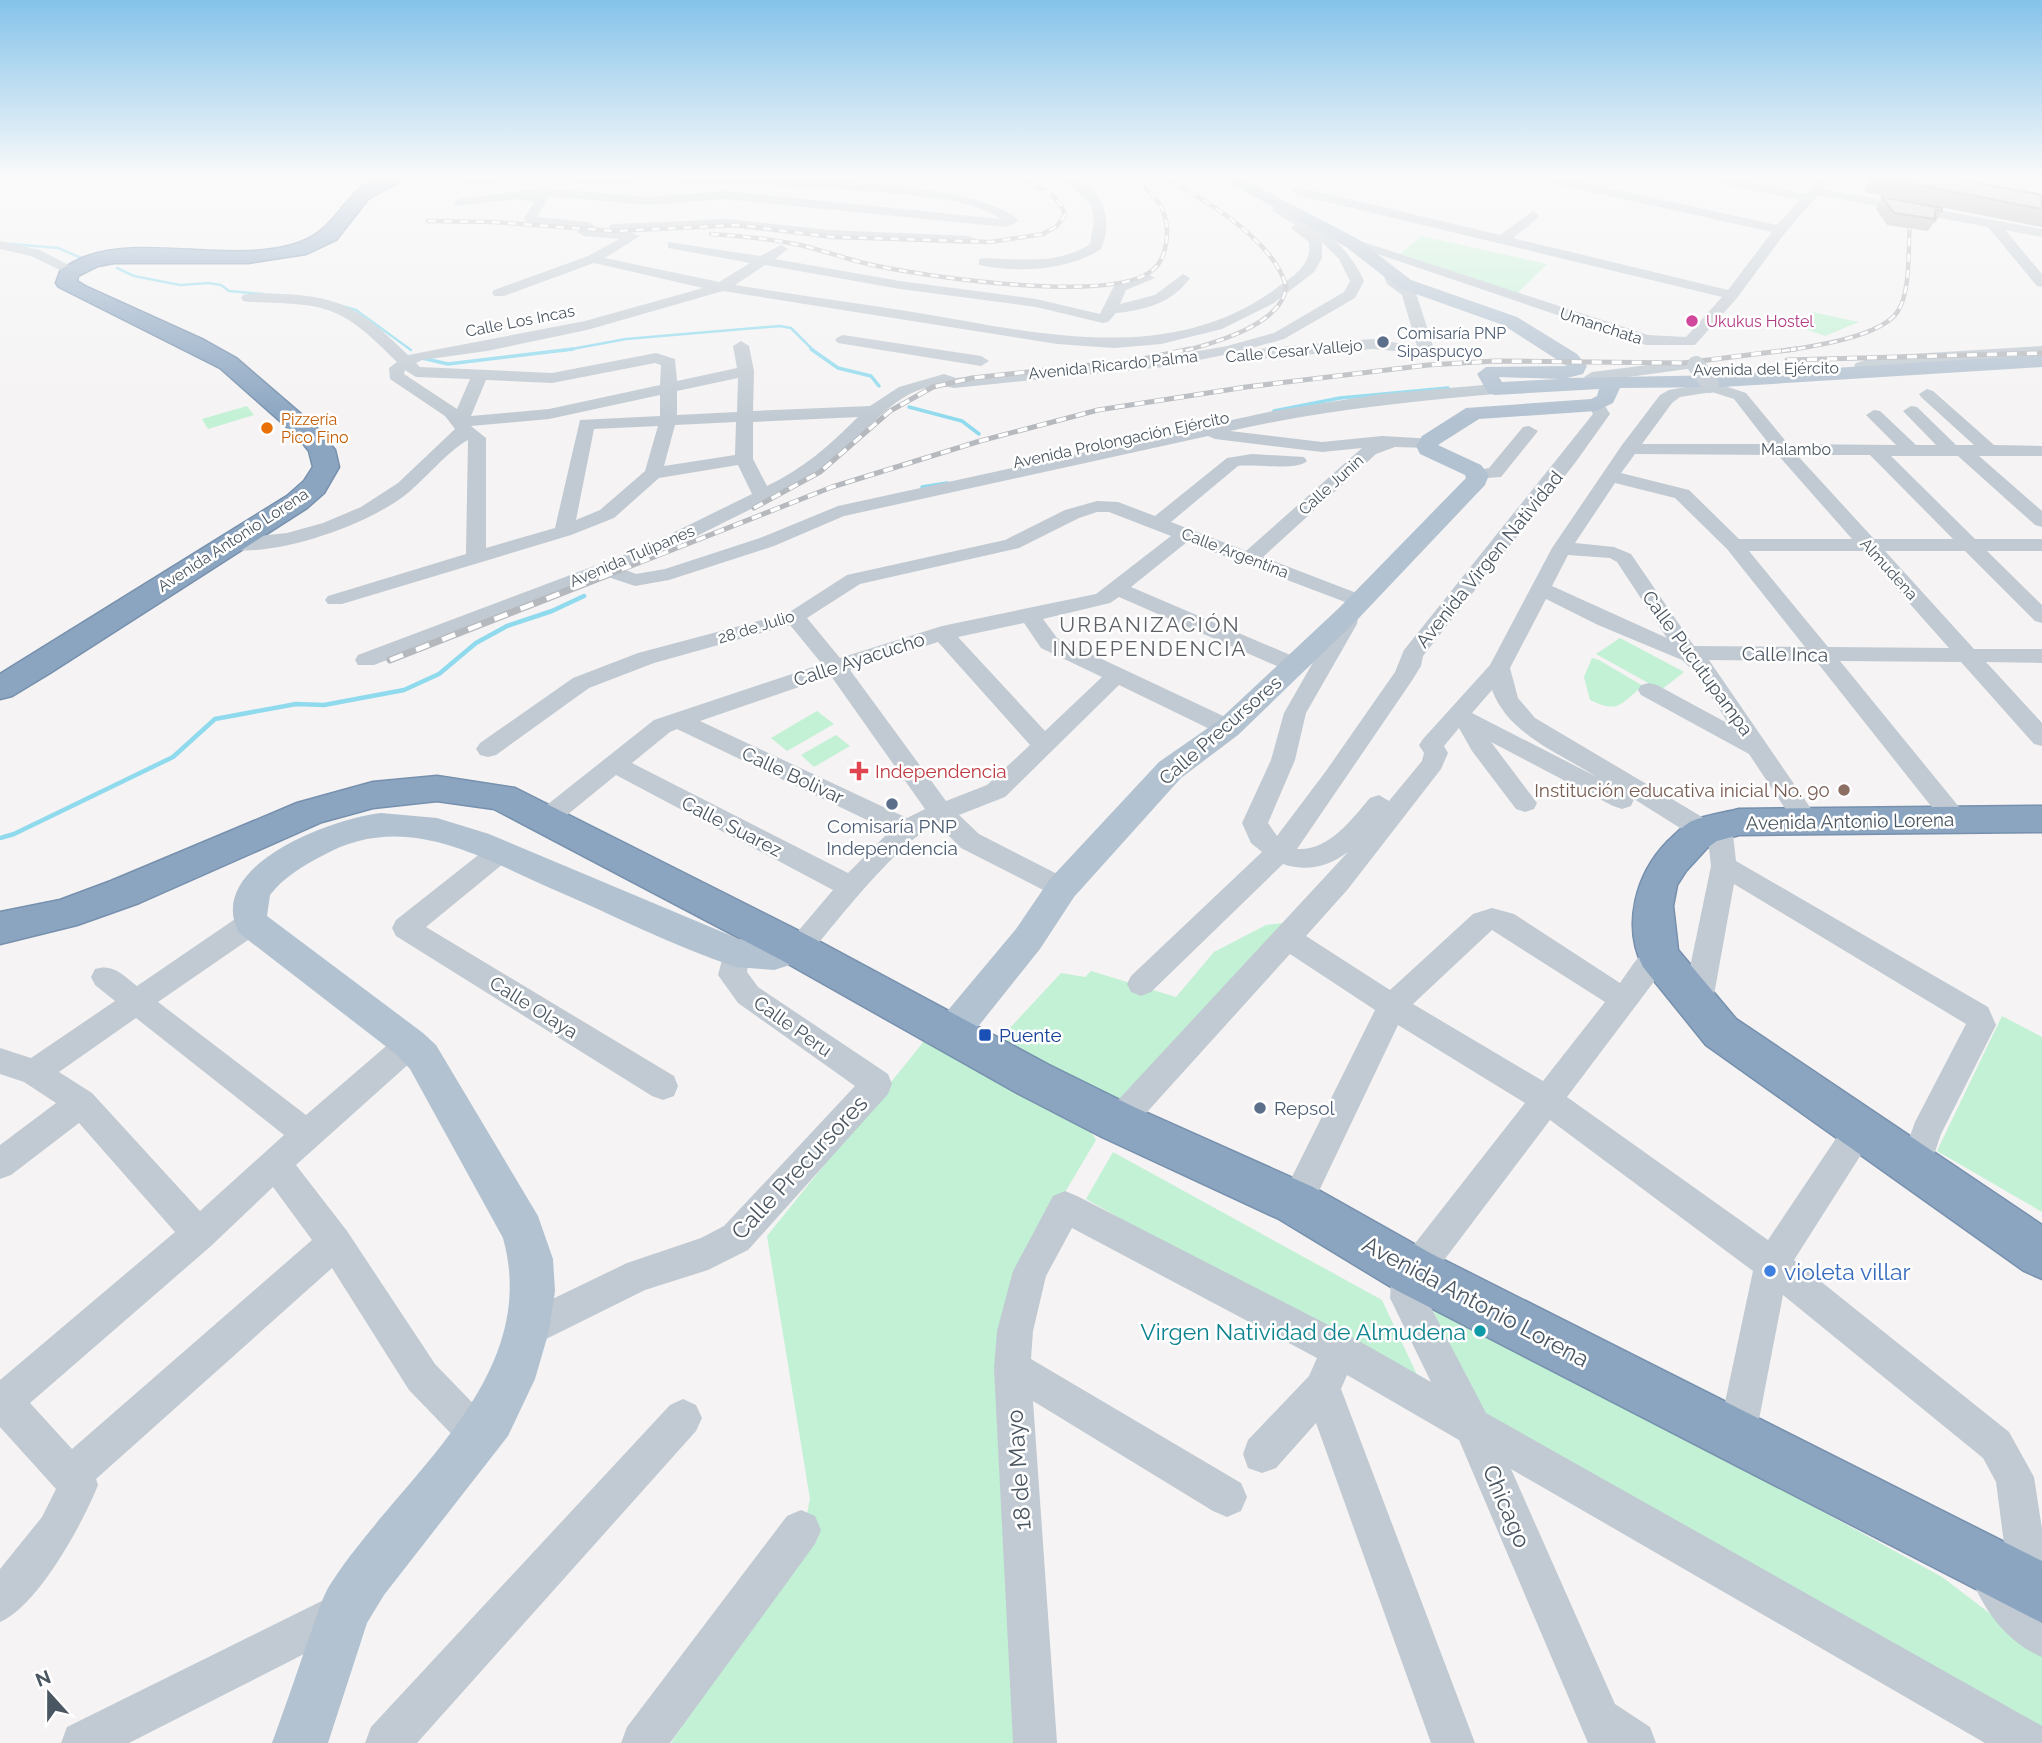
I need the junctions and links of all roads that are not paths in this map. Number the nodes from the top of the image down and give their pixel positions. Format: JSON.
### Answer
{"nodes":[{"id":1,"x":45,"y":257,"type":"edge"},
{"id":2,"x":112,"y":257,"type":"edge"},
{"id":3,"x":600,"y":257,"type":"edge"},
{"id":4,"x":703,"y":257,"type":"edge"},
{"id":5,"x":743,"y":257,"type":"edge"},
{"id":6,"x":770,"y":257,"type":"edge"},
{"id":7,"x":1075,"y":257,"type":"edge"},
{"id":8,"x":1316,"y":257,"type":"edge"},
{"id":9,"x":1344,"y":257,"type":"edge"},
{"id":10,"x":1370,"y":257,"type":"edge"},
{"id":11,"x":1431,"y":257,"type":"edge"},
{"id":12,"x":1579,"y":257,"type":"edge"},
{"id":13,"x":1760,"y":257,"type":"edge"},
{"id":14,"x":2021,"y":257,"type":"edge"},
{"id":15,"x":596,"y":260,"type":"junction"},
{"id":16,"x":765,"y":261,"type":"junction"},
{"id":17,"x":984,"y":262,"type":"dead end"},
{"id":18,"x":71,"y":270,"type":"junction"},
{"id":19,"x":1390,"y":274,"type":"junction"},
{"id":20,"x":671,"y":277,"type":"junction"},
{"id":21,"x":1148,"y":278,"type":"dead end"},
{"id":22,"x":1183,"y":278,"type":"dead end"},
{"id":23,"x":2042,"y":283,"type":"edge"},
{"id":24,"x":722,"y":287,"type":"junction"},
{"id":25,"x":499,"y":293,"type":"dead end"},
{"id":26,"x":1732,"y":295,"type":"junction"},
{"id":27,"x":248,"y":298,"type":"dead end"},
{"id":28,"x":1322,"y":311,"type":"junction"},
{"id":29,"x":1107,"y":314,"type":"junction"},
{"id":30,"x":843,"y":340,"type":"dead end"},
{"id":31,"x":1690,"y":342,"type":"junction"},
{"id":32,"x":741,"y":346,"type":"dead end"},
{"id":33,"x":1314,"y":347,"type":"junction"},
{"id":34,"x":1423,"y":351,"type":"joint"},
{"id":35,"x":2042,"y":351,"type":"edge"},
{"id":36,"x":2042,"y":359,"type":"edge"},
{"id":37,"x":405,"y":361,"type":"junction"},
{"id":38,"x":1164,"y":362,"type":"junction"},
{"id":39,"x":1696,"y":365,"type":"junction"},
{"id":40,"x":1862,"y":366,"type":"junction"},
{"id":41,"x":746,"y":371,"type":"junction"},
{"id":42,"x":480,"y":374,"type":"junction"},
{"id":43,"x":944,"y":379,"type":"junction"},
{"id":44,"x":1711,"y":385,"type":"junction"},
{"id":45,"x":1493,"y":386,"type":"junction"},
{"id":46,"x":1601,"y":386,"type":"junction"},
{"id":47,"x":670,"y":388,"type":"junction"},
{"id":48,"x":1927,"y":394,"type":"dead end"},
{"id":49,"x":551,"y":396,"type":"junction"},
{"id":50,"x":874,"y":411,"type":"junction"},
{"id":51,"x":1911,"y":411,"type":"dead end"},
{"id":52,"x":1874,"y":415,"type":"dead end"},
{"id":53,"x":747,"y":417,"type":"junction"},
{"id":54,"x":668,"y":420,"type":"junction"},
{"id":55,"x":586,"y":424,"type":"junction"},
{"id":56,"x":1452,"y":427,"type":"junction"},
{"id":57,"x":461,"y":428,"type":"junction"},
{"id":58,"x":1196,"y":431,"type":"junction"},
{"id":59,"x":1529,"y":431,"type":"dead end"},
{"id":60,"x":1382,"y":441,"type":"junction"},
{"id":61,"x":1428,"y":444,"type":"junction"},
{"id":62,"x":1628,"y":449,"type":"junction"},
{"id":63,"x":1782,"y":449,"type":"junction"},
{"id":64,"x":1874,"y":449,"type":"junction"},
{"id":65,"x":1989,"y":450,"type":"junction"},
{"id":66,"x":1912,"y":451,"type":"junction"},
{"id":67,"x":1957,"y":451,"type":"junction"},
{"id":68,"x":2042,"y":451,"type":"edge"},
{"id":69,"x":744,"y":459,"type":"junction"},
{"id":70,"x":1358,"y":462,"type":"junction"},
{"id":71,"x":653,"y":473,"type":"junction"},
{"id":72,"x":1478,"y":475,"type":"junction"},
{"id":73,"x":1609,"y":475,"type":"junction"},
{"id":74,"x":762,"y":496,"type":"junction"},
{"id":75,"x":1111,"y":506,"type":"joint"},
{"id":76,"x":2042,"y":521,"type":"edge"},
{"id":77,"x":1158,"y":523,"type":"junction"},
{"id":78,"x":564,"y":531,"type":"junction"},
{"id":79,"x":1185,"y":534,"type":"junction"},
{"id":80,"x":767,"y":542,"type":"junction"},
{"id":81,"x":228,"y":544,"type":"junction"},
{"id":82,"x":1734,"y":545,"type":"junction"},
{"id":83,"x":1868,"y":545,"type":"junction"},
{"id":84,"x":1968,"y":545,"type":"junction"},
{"id":85,"x":2042,"y":545,"type":"edge"},
{"id":86,"x":1562,"y":548,"type":"junction"},
{"id":87,"x":476,"y":557,"type":"junction"},
{"id":88,"x":1250,"y":558,"type":"junction"},
{"id":89,"x":607,"y":570,"type":"junction"},
{"id":90,"x":1118,"y":589,"type":"junction"},
{"id":91,"x":1541,"y":589,"type":"junction"},
{"id":92,"x":335,"y":600,"type":"dead end"},
{"id":93,"x":1354,"y":607,"type":"junction"},
{"id":94,"x":1030,"y":616,"type":"junction"},
{"id":95,"x":795,"y":617,"type":"junction"},
{"id":96,"x":2042,"y":617,"type":"edge"},
{"id":97,"x":942,"y":633,"type":"junction"},
{"id":98,"x":1688,"y":653,"type":"junction"},
{"id":99,"x":1822,"y":654,"type":"junction"},
{"id":100,"x":1966,"y":655,"type":"junction"},
{"id":101,"x":2042,"y":656,"type":"edge"},
{"id":102,"x":366,"y":660,"type":"dead end"},
{"id":103,"x":1294,"y":665,"type":"junction"},
{"id":104,"x":835,"y":667,"type":"junction"},
{"id":105,"x":1499,"y":668,"type":"junction"},
{"id":106,"x":1117,"y":676,"type":"junction"},
{"id":107,"x":0,"y":688,"type":"edge"},
{"id":108,"x":1649,"y":690,"type":"dead end"},
{"id":109,"x":1462,"y":718,"type":"junction"},
{"id":110,"x":678,"y":720,"type":"junction"},
{"id":111,"x":1228,"y":728,"type":"junction"},
{"id":112,"x":2042,"y":738,"type":"edge"},
{"id":113,"x":1044,"y":745,"type":"junction"},
{"id":114,"x":1431,"y":745,"type":"junction"},
{"id":115,"x":488,"y":749,"type":"dead end"},
{"id":116,"x":1761,"y":751,"type":"junction"},
{"id":117,"x":614,"y":764,"type":"junction"},
{"id":118,"x":1525,"y":803,"type":"dead end"},
{"id":119,"x":942,"y":813,"type":"junction"},
{"id":120,"x":547,"y":818,"type":"junction"},
{"id":121,"x":2042,"y":818,"type":"edge"},
{"id":122,"x":1955,"y":820,"type":"junction"},
{"id":123,"x":1807,"y":821,"type":"junction"},
{"id":124,"x":908,"y":830,"type":"junction"},
{"id":125,"x":1710,"y":840,"type":"junction"},
{"id":126,"x":500,"y":852,"type":"junction"},
{"id":127,"x":1279,"y":852,"type":"junction"},
{"id":128,"x":851,"y":887,"type":"junction"},
{"id":129,"x":1062,"y":888,"type":"junction"},
{"id":130,"x":251,"y":923,"type":"junction"},
{"id":131,"x":0,"y":928,"type":"edge"},
{"id":132,"x":1287,"y":938,"type":"junction"},
{"id":133,"x":797,"y":949,"type":"junction"},
{"id":134,"x":736,"y":953,"type":"junction"},
{"id":135,"x":1658,"y":955,"type":"junction"},
{"id":136,"x":105,"y":977,"type":"dead end"},
{"id":137,"x":1141,"y":984,"type":"dead end"},
{"id":138,"x":1624,"y":1000,"type":"junction"},
{"id":139,"x":138,"y":1002,"type":"junction"},
{"id":140,"x":1392,"y":1006,"type":"junction"},
{"id":141,"x":1697,"y":1006,"type":"junction"},
{"id":142,"x":952,"y":1032,"type":"junction"},
{"id":143,"x":410,"y":1044,"type":"junction"},
{"id":144,"x":0,"y":1061,"type":"edge"},
{"id":145,"x":34,"y":1072,"type":"junction"},
{"id":146,"x":877,"y":1084,"type":"joint"},
{"id":147,"x":663,"y":1086,"type":"dead end"},
{"id":148,"x":1546,"y":1099,"type":"junction"},
{"id":149,"x":80,"y":1102,"type":"junction"},
{"id":150,"x":1118,"y":1122,"type":"junction"},
{"id":151,"x":1860,"y":1129,"type":"junction"},
{"id":152,"x":307,"y":1134,"type":"junction"},
{"id":153,"x":0,"y":1164,"type":"edge"},
{"id":154,"x":275,"y":1164,"type":"junction"},
{"id":155,"x":1915,"y":1167,"type":"junction"},
{"id":156,"x":1296,"y":1203,"type":"junction"},
{"id":157,"x":200,"y":1234,"type":"junction"},
{"id":158,"x":335,"y":1243,"type":"junction"},
{"id":159,"x":2042,"y":1254,"type":"edge"},
{"id":160,"x":1772,"y":1264,"type":"junction"},
{"id":161,"x":1414,"y":1272,"type":"junction"},
{"id":162,"x":526,"y":1331,"type":"junction"},
{"id":163,"x":1339,"y":1350,"type":"junction"},
{"id":164,"x":1012,"y":1368,"type":"junction"},
{"id":165,"x":1322,"y":1389,"type":"junction"},
{"id":166,"x":1,"y":1400,"type":"edge"},
{"id":167,"x":683,"y":1418,"type":"dead end"},
{"id":168,"x":1474,"y":1429,"type":"junction"},
{"id":169,"x":478,"y":1435,"type":"junction"},
{"id":170,"x":1737,"y":1435,"type":"junction"},
{"id":171,"x":1262,"y":1454,"type":"dead end"},
{"id":172,"x":70,"y":1476,"type":"junction"},
{"id":173,"x":1227,"y":1497,"type":"dead end"},
{"id":174,"x":801,"y":1530,"type":"dead end"},
{"id":175,"x":2025,"y":1595,"type":"edge"},
{"id":176,"x":0,"y":1601,"type":"edge"},
{"id":177,"x":345,"y":1610,"type":"junction"},
{"id":178,"x":1604,"y":1731,"type":"edge"},
{"id":179,"x":83,"y":1743,"type":"edge"},
{"id":180,"x":300,"y":1743,"type":"edge"},
{"id":181,"x":387,"y":1743,"type":"edge"},
{"id":182,"x":643,"y":1743,"type":"edge"},
{"id":183,"x":1035,"y":1743,"type":"edge"},
{"id":184,"x":1453,"y":1743,"type":"edge"},
{"id":185,"x":1634,"y":1743,"type":"edge"},
{"id":186,"x":2028,"y":1743,"type":"edge"}],
"edges":[{"from":1,"to":18,"type":"street"},
{"from":2,"to":18,"type":"highway"},
{"from":3,"to":15,"type":"street"},
{"from":4,"to":20,"type":"street"},
{"from":5,"to":16,"type":"street"},
{"from":6,"to":16,"type":"street"},
{"from":7,"to":17,"type":"street"},
{"from":8,"to":24,"type":"street"},
{"from":9,"to":28,"type":"street","name":"Avenida Ricardo Palma"},
{"from":10,"to":19,"type":"main road"},
{"from":11,"to":31,"type":"street","name":"Umanchata"},
{"from":12,"to":26,"type":"street"},
{"from":13,"to":26,"type":"street"},
{"from":14,"to":23,"type":"street"},
{"from":15,"to":20,"type":"street"},
{"from":15,"to":25,"type":"street"},
{"from":16,"to":24,"type":"street"},
{"from":16,"to":29,"type":"street"},
{"from":18,"to":81,"type":"highway","name":"Avenida Antonio Lorena"},
{"from":19,"to":34,"type":"street"},
{"from":19,"to":45,"type":"main road"},
{"from":20,"to":24,"type":"street"},
{"from":21,"to":29,"type":"street"},
{"from":22,"to":29,"type":"street"},
{"from":24,"to":37,"type":"street","name":"Calle Los Incas"},
{"from":26,"to":31,"type":"street"},
{"from":27,"to":37,"type":"street"},
{"from":28,"to":33,"type":"street"},
{"from":28,"to":38,"type":"street","name":"Avenida Ricardo Palma"},
{"from":30,"to":43,"type":"street"},
{"from":31,"to":39,"type":"street"},
{"from":32,"to":41,"type":"street"},
{"from":33,"to":34,"type":"street","name":"Calle Cesar Vallejo"},
{"from":33,"to":38,"type":"street","name":"Calle Cesar Vallejo"},
{"from":35,"to":40,"type":"street"},
{"from":36,"to":40,"type":"main road","name":"Avenida del Ejército"},
{"from":36,"to":46,"type":"main road","name":"Avenida del Ejército"},
{"from":37,"to":42,"type":"street"},
{"from":37,"to":57,"type":"street"},
{"from":38,"to":43,"type":"street","name":"Avenida Ricardo Palma"},
{"from":39,"to":44,"type":"street","bridge":true},
{"from":39,"to":46,"type":"street"},
{"from":40,"to":46,"type":"main road","name":"Avenida del Ejército"},
{"from":41,"to":47,"type":"street"},
{"from":41,"to":53,"type":"street"},
{"from":42,"to":49,"type":"street"},
{"from":42,"to":57,"type":"street"},
{"from":43,"to":50,"type":"street","name":"Avenida Ricardo Palma"},
{"from":44,"to":62,"type":"street"},
{"from":44,"to":63,"type":"street","name":"Almudena"},
{"from":45,"to":46,"type":"main road","name":"Avenida del Ejército"},
{"from":45,"to":58,"type":"street","name":"Avenida Prolongación Ejército"},
{"from":45,"to":80,"type":"street","name":"Avenida Prolongación Ejército"},
{"from":46,"to":56,"type":"main road"},
{"from":46,"to":127,"type":"street","name":"Avenida Virgen Natividad"},
{"from":47,"to":49,"type":"street"},
{"from":47,"to":49,"type":"street"},
{"from":47,"to":54,"type":"street"},
{"from":48,"to":65,"type":"street"},
{"from":49,"to":55,"type":"street"},
{"from":49,"to":57,"type":"street"},
{"from":50,"to":53,"type":"street"},
{"from":50,"to":74,"type":"street","name":"Avenida Tulipanes"},
{"from":51,"to":67,"type":"street"},
{"from":52,"to":66,"type":"street"},
{"from":53,"to":54,"type":"street"},
{"from":53,"to":69,"type":"street"},
{"from":54,"to":55,"type":"street"},
{"from":54,"to":71,"type":"street"},
{"from":55,"to":78,"type":"street"},
{"from":56,"to":60,"type":"street"},
{"from":56,"to":61,"type":"main road"},
{"from":57,"to":81,"type":"street"},
{"from":57,"to":87,"type":"street"},
{"from":58,"to":60,"type":"street"},
{"from":58,"to":80,"type":"street","name":"Avenida Prolongación Ejército"},
{"from":59,"to":72,"type":"street"},
{"from":60,"to":61,"type":"street"},
{"from":61,"to":70,"type":"street","name":"Calle Junin"},
{"from":61,"to":72,"type":"main road"},
{"from":62,"to":63,"type":"street","name":"Malambo"},
{"from":62,"to":73,"type":"street"},
{"from":63,"to":64,"type":"street","name":"Malambo"},
{"from":63,"to":83,"type":"street","name":"Almudena"},
{"from":64,"to":66,"type":"street","name":"Malambo"},
{"from":64,"to":84,"type":"street"},
{"from":65,"to":67,"type":"street","name":"Malambo"},
{"from":65,"to":68,"type":"street","name":"Malambo"},
{"from":66,"to":67,"type":"street","name":"Malambo"},
{"from":67,"to":76,"type":"street"},
{"from":69,"to":71,"type":"street"},
{"from":69,"to":74,"type":"street"},
{"from":70,"to":77,"type":"street"},
{"from":70,"to":88,"type":"street","name":"Calle Junin"},
{"from":71,"to":78,"type":"street"},
{"from":72,"to":93,"type":"main road","name":"Calle Precursores"},
{"from":73,"to":82,"type":"street"},
{"from":73,"to":86,"type":"street"},
{"from":74,"to":89,"type":"street","name":"Avenida Tulipanes"},
{"from":75,"to":77,"type":"street","name":"Calle Argentina"},
{"from":75,"to":95,"type":"street","name":"28 de Julio"},
{"from":77,"to":79,"type":"street","name":"Calle Argentina"},
{"from":78,"to":87,"type":"street"},
{"from":79,"to":88,"type":"street","name":"Calle Argentina"},
{"from":79,"to":90,"type":"street","name":"Calle Ayacucho"},
{"from":80,"to":89,"type":"street","name":"Avenida Prolongación Ejército"},
{"from":81,"to":107,"type":"highway","name":"Avenida Antonio Lorena"},
{"from":82,"to":83,"type":"street"},
{"from":82,"to":99,"type":"street"},
{"from":83,"to":84,"type":"street"},
{"from":83,"to":100,"type":"street","name":"Almudena"},
{"from":84,"to":85,"type":"street"},
{"from":84,"to":96,"type":"street"},
{"from":86,"to":91,"type":"street"},
{"from":86,"to":98,"type":"street","name":"Calle Pucutupampa"},
{"from":87,"to":92,"type":"street"},
{"from":88,"to":93,"type":"street","name":"Calle Argentina"},
{"from":89,"to":102,"type":"street","name":"Avenida Tulipanes"},
{"from":90,"to":94,"type":"street","name":"Calle Ayacucho"},
{"from":90,"to":103,"type":"street"},
{"from":91,"to":98,"type":"street","name":"Calle Inca"},
{"from":91,"to":105,"type":"street"},
{"from":93,"to":103,"type":"main road","name":"Calle Precursores"},
{"from":93,"to":127,"type":"street"},
{"from":94,"to":97,"type":"street","name":"Calle Ayacucho"},
{"from":94,"to":106,"type":"street"},
{"from":95,"to":104,"type":"street"},
{"from":95,"to":115,"type":"street","name":"28 de Julio"},
{"from":97,"to":104,"type":"street","name":"Calle Ayacucho"},
{"from":97,"to":113,"type":"street"},
{"from":98,"to":99,"type":"street","name":"Calle Inca"},
{"from":98,"to":116,"type":"street","name":"Calle Pucutupampa"},
{"from":99,"to":100,"type":"street","name":"Calle Inca"},
{"from":99,"to":122,"type":"street"},
{"from":100,"to":101,"type":"street","name":"Calle Inca"},
{"from":100,"to":112,"type":"street","name":"Almudena"},
{"from":103,"to":111,"type":"main road","name":"Calle Precursores"},
{"from":104,"to":110,"type":"street","name":"Calle Ayacucho"},
{"from":104,"to":119,"type":"street"},
{"from":105,"to":109,"type":"street"},
{"from":105,"to":125,"type":"street"},
{"from":106,"to":111,"type":"street"},
{"from":106,"to":113,"type":"street"},
{"from":108,"to":116,"type":"street"},
{"from":109,"to":114,"type":"street"},
{"from":109,"to":118,"type":"street"},
{"from":109,"to":125,"type":"street"},
{"from":110,"to":117,"type":"street","name":"Calle Ayacucho"},
{"from":110,"to":124,"type":"street","name":"Calle Bolivar"},
{"from":111,"to":129,"type":"main road","name":"Calle Precursores"},
{"from":113,"to":119,"type":"street"},
{"from":114,"to":127,"type":"street"},
{"from":114,"to":132,"type":"street"},
{"from":116,"to":123,"type":"street","name":"Calle Pucutupampa"},
{"from":117,"to":120,"type":"street","name":"Calle Ayacucho"},
{"from":117,"to":128,"type":"street","name":"Calle Suarez"},
{"from":119,"to":124,"type":"street"},
{"from":119,"to":129,"type":"street"},
{"from":120,"to":131,"type":"highway"},
{"from":120,"to":133,"type":"highway","name":"Avenida Antonio Lorena"},
{"from":121,"to":122,"type":"highway","name":"Avenida Antonio Lorena"},
{"from":122,"to":123,"type":"highway","name":"Avenida Antonio Lorena"},
{"from":123,"to":125,"type":"highway","name":"Avenida Antonio Lorena"},
{"from":124,"to":128,"type":"street"},
{"from":125,"to":135,"type":"highway"},
{"from":125,"to":141,"type":"street"},
{"from":125,"to":155,"type":"street"},
{"from":126,"to":130,"type":"main road"},
{"from":126,"to":134,"type":"main road"},
{"from":126,"to":147,"type":"street","name":"Calle Olaya"},
{"from":127,"to":137,"type":"street"},
{"from":128,"to":133,"type":"street"},
{"from":129,"to":142,"type":"main road","name":"Calle Precursores"},
{"from":130,"to":139,"type":"street"},
{"from":130,"to":143,"type":"main road"},
{"from":132,"to":140,"type":"street"},
{"from":132,"to":150,"type":"street"},
{"from":133,"to":134,"type":"main road"},
{"from":133,"to":142,"type":"highway","name":"Avenida Antonio Lorena"},
{"from":134,"to":146,"type":"street","name":"Calle Peru"},
{"from":135,"to":138,"type":"street"},
{"from":135,"to":141,"type":"highway"},
{"from":136,"to":139,"type":"street"},
{"from":138,"to":140,"type":"street"},
{"from":138,"to":148,"type":"street"},
{"from":139,"to":145,"type":"street"},
{"from":139,"to":152,"type":"street"},
{"from":140,"to":148,"type":"street"},
{"from":140,"to":156,"type":"street"},
{"from":141,"to":151,"type":"highway"},
{"from":142,"to":150,"type":"highway","name":"Avenida Antonio Lorena"},
{"from":143,"to":152,"type":"street"},
{"from":143,"to":162,"type":"main road"},
{"from":144,"to":145,"type":"street"},
{"from":145,"to":149,"type":"street"},
{"from":146,"to":162,"type":"street","name":"Calle Precursores"},
{"from":148,"to":160,"type":"street"},
{"from":148,"to":161,"type":"street"},
{"from":149,"to":153,"type":"street"},
{"from":149,"to":157,"type":"street"},
{"from":150,"to":156,"type":"highway","name":"Avenida Antonio Lorena"},
{"from":151,"to":155,"type":"highway"},
{"from":151,"to":160,"type":"street"},
{"from":152,"to":154,"type":"street"},
{"from":154,"to":157,"type":"street"},
{"from":154,"to":158,"type":"street"},
{"from":155,"to":159,"type":"highway"},
{"from":156,"to":161,"type":"highway","name":"Avenida Antonio Lorena"},
{"from":157,"to":166,"type":"street"},
{"from":158,"to":169,"type":"street"},
{"from":158,"to":172,"type":"street"},
{"from":160,"to":170,"type":"street"},
{"from":160,"to":175,"type":"street"},
{"from":161,"to":168,"type":"street","name":"Chicago"},
{"from":161,"to":170,"type":"highway","name":"Avenida Antonio Lorena"},
{"from":162,"to":169,"type":"main road"},
{"from":163,"to":164,"type":"street","name":"18 de Mayo"},
{"from":163,"to":165,"type":"street"},
{"from":163,"to":168,"type":"street"},
{"from":164,"to":173,"type":"street"},
{"from":164,"to":183,"type":"street","name":"18 de Mayo"},
{"from":165,"to":171,"type":"street"},
{"from":165,"to":184,"type":"street"},
{"from":166,"to":172,"type":"street"},
{"from":167,"to":181,"type":"street"},
{"from":168,"to":178,"type":"street","name":"Chicago"},
{"from":168,"to":186,"type":"street"},
{"from":169,"to":177,"type":"main road"},
{"from":170,"to":175,"type":"highway","name":"Avenida Antonio Lorena"},
{"from":172,"to":176,"type":"street"},
{"from":174,"to":182,"type":"street"},
{"from":177,"to":179,"type":"street"},
{"from":177,"to":180,"type":"main road"},
{"from":178,"to":185,"type":"street"}]}
